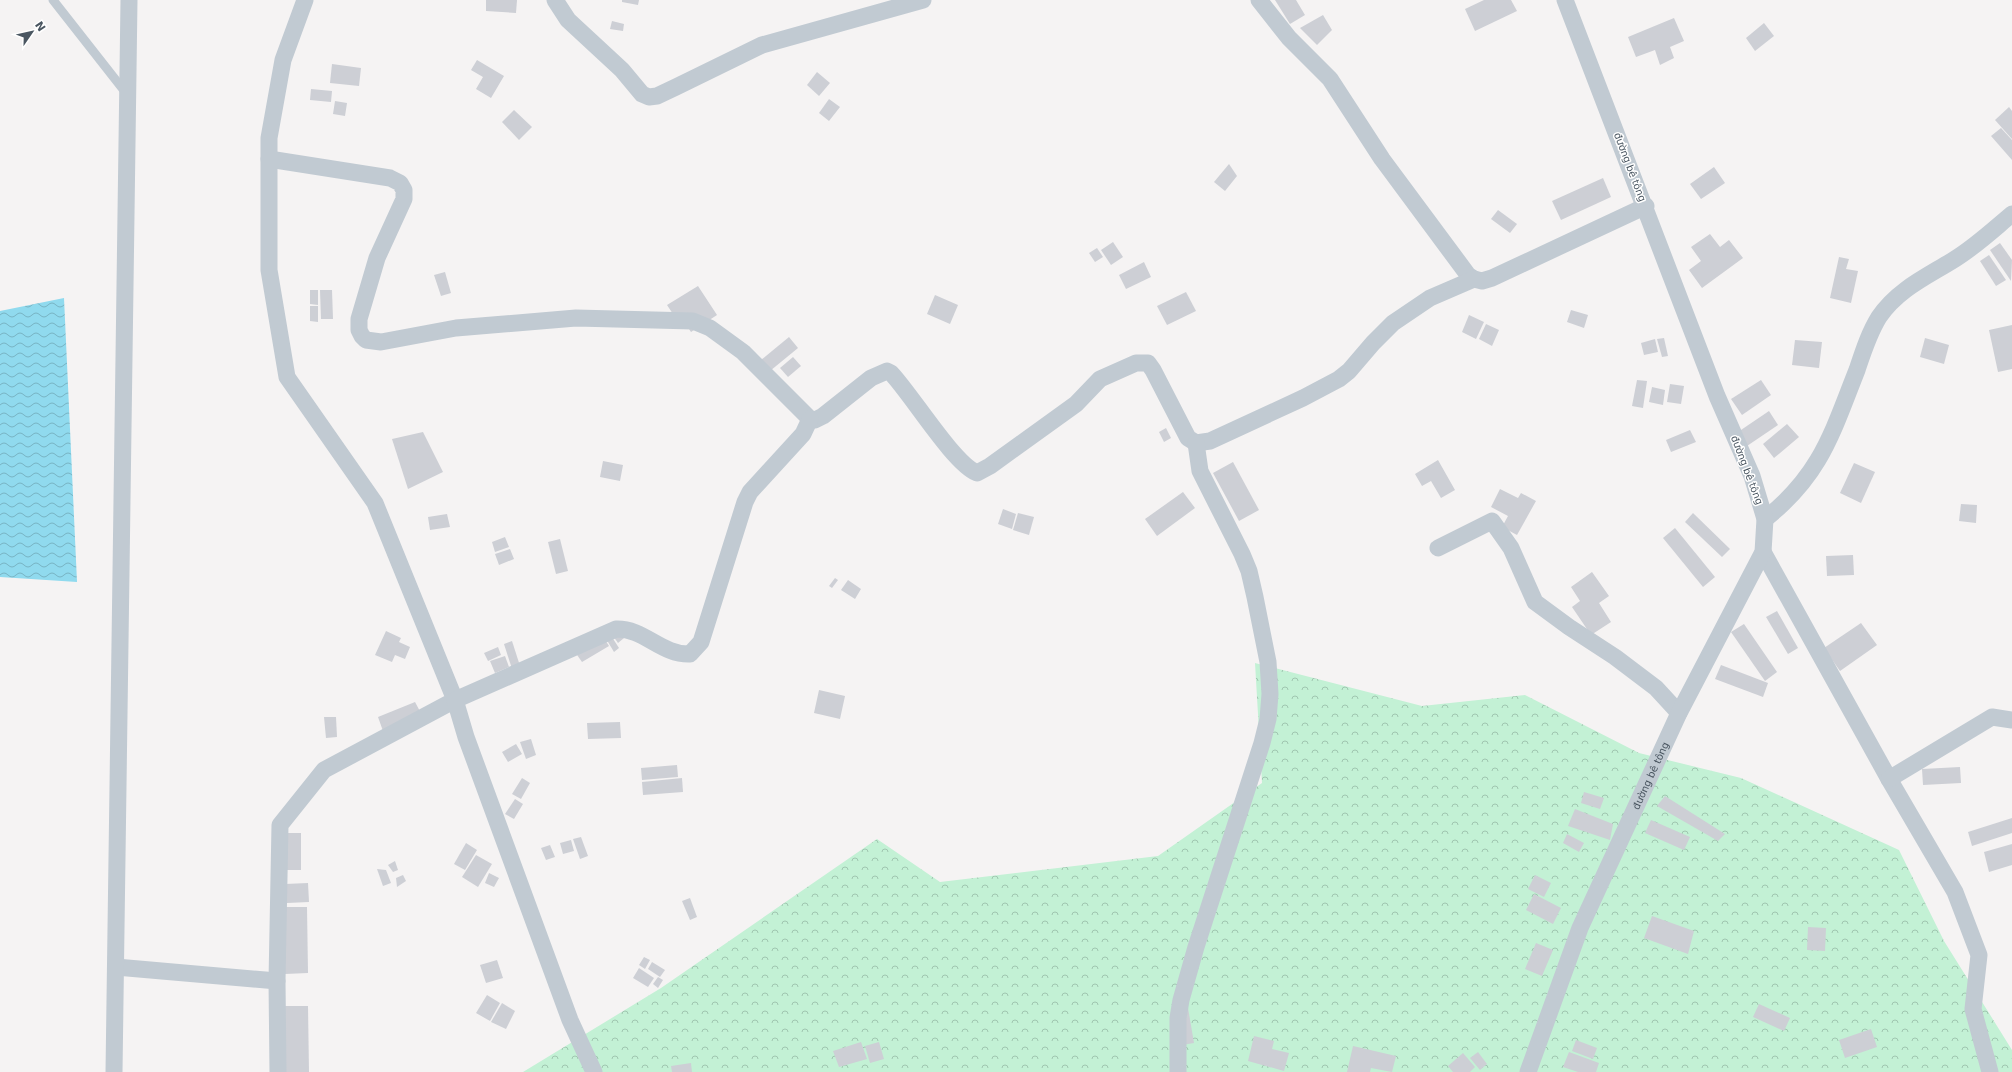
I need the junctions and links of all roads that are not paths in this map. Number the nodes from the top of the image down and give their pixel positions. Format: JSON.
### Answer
{"nodes":[{"id":1,"x":53,"y":0,"type":"edge"},
{"id":2,"x":129,"y":0,"type":"edge"},
{"id":3,"x":305,"y":0,"type":"edge"},
{"id":4,"x":555,"y":0,"type":"edge"},
{"id":5,"x":923,"y":0,"type":"edge"},
{"id":6,"x":1259,"y":0,"type":"edge"},
{"id":7,"x":1565,"y":0,"type":"edge"},
{"id":8,"x":127,"y":94,"type":"junction"},
{"id":9,"x":269,"y":159,"type":"junction"},
{"id":10,"x":1646,"y":206,"type":"junction"},
{"id":11,"x":2012,"y":214,"type":"edge"},
{"id":12,"x":1474,"y":279,"type":"junction"},
{"id":13,"x":810,"y":419,"type":"junction"},
{"id":14,"x":1196,"y":443,"type":"junction"},
{"id":15,"x":1765,"y":519,"type":"junction"},
{"id":16,"x":1438,"y":548,"type":"dead end"},
{"id":17,"x":1763,"y":552,"type":"junction"},
{"id":18,"x":455,"y":700,"type":"junction"},
{"id":19,"x":1678,"y":713,"type":"junction"},
{"id":20,"x":2012,"y":720,"type":"edge"},
{"id":21,"x":1889,"y":779,"type":"junction"},
{"id":22,"x":116,"y":968,"type":"junction"},
{"id":23,"x":277,"y":981,"type":"junction"},
{"id":24,"x":114,"y":1072,"type":"edge"},
{"id":25,"x":278,"y":1072,"type":"edge"},
{"id":26,"x":594,"y":1072,"type":"edge"},
{"id":27,"x":1178,"y":1072,"type":"edge"},
{"id":28,"x":1528,"y":1072,"type":"edge"},
{"id":29,"x":1990,"y":1072,"type":"edge"}],
"edges":[{"from":1,"to":8,"type":"lane"},
{"from":2,"to":8,"type":"street"},
{"from":3,"to":9,"type":"street"},
{"from":4,"to":5,"type":"street"},
{"from":6,"to":12,"type":"street"},
{"from":7,"to":10,"type":"street","name":"đường bê tông"},
{"from":8,"to":22,"type":"street"},
{"from":9,"to":13,"type":"street"},
{"from":9,"to":18,"type":"street"},
{"from":10,"to":12,"type":"street"},
{"from":10,"to":15,"type":"street","name":"đường bê tông"},
{"from":11,"to":15,"type":"street"},
{"from":12,"to":14,"type":"street"},
{"from":13,"to":14,"type":"street"},
{"from":13,"to":18,"type":"street"},
{"from":14,"to":27,"type":"street"},
{"from":15,"to":17,"type":"street","name":"đường bê tông"},
{"from":16,"to":19,"type":"street"},
{"from":17,"to":19,"type":"street","name":"đường bê tông"},
{"from":17,"to":21,"type":"street"},
{"from":18,"to":23,"type":"street"},
{"from":18,"to":26,"type":"street"},
{"from":19,"to":28,"type":"street","name":"đường bê tông"},
{"from":20,"to":21,"type":"street"},
{"from":21,"to":29,"type":"street"},
{"from":22,"to":23,"type":"street"},
{"from":22,"to":24,"type":"street"},
{"from":23,"to":25,"type":"street"}]}
